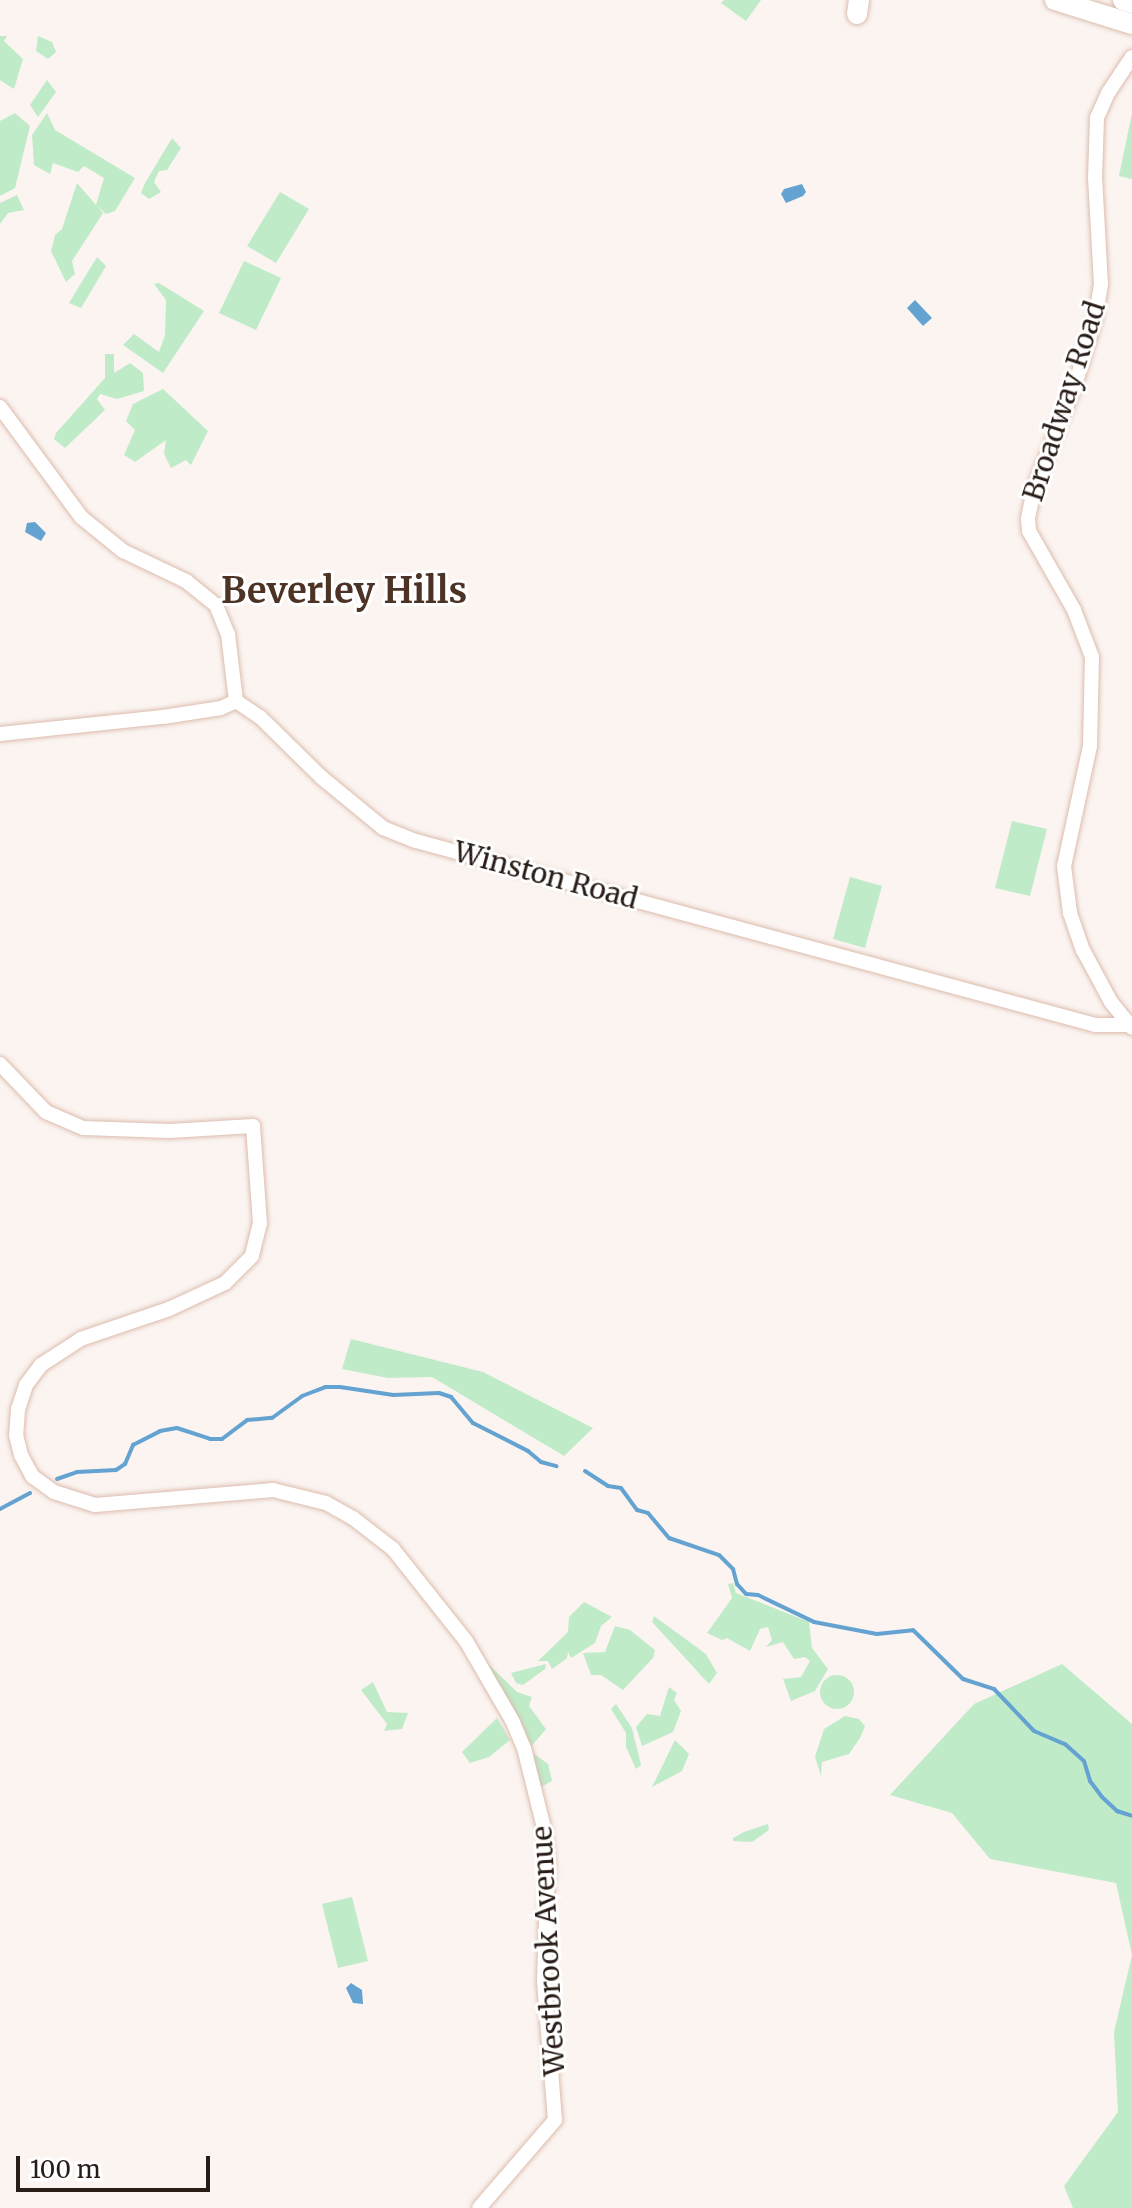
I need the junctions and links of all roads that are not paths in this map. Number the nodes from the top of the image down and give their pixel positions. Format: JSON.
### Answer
{"nodes":[{"id":1,"x":1055,"y":0,"type":"edge"},
{"id":2,"x":1123,"y":0,"type":"edge"},
{"id":3,"x":1132,"y":3,"type":"edge"},
{"id":4,"x":1132,"y":24,"type":"edge"},
{"id":5,"x":1132,"y":57,"type":"edge"},
{"id":6,"x":0,"y":407,"type":"edge"},
{"id":7,"x":236,"y":701,"type":"junction"},
{"id":8,"x":0,"y":734,"type":"edge"},
{"id":9,"x":1130,"y":1026,"type":"edge"},
{"id":10,"x":0,"y":1064,"type":"edge"},
{"id":11,"x":479,"y":2208,"type":"edge"}],
"edges":[{"from":1,"to":4,"type":"highway"},
{"from":2,"to":3,"type":"highway"},
{"from":5,"to":9,"type":"street","name":"Broadway Road"},
{"from":6,"to":7,"type":"street"},
{"from":7,"to":8,"type":"street"},
{"from":7,"to":9,"type":"street","name":"Winston Road"},
{"from":10,"to":11,"type":"street","name":"Westbrook Avenue"}]}
